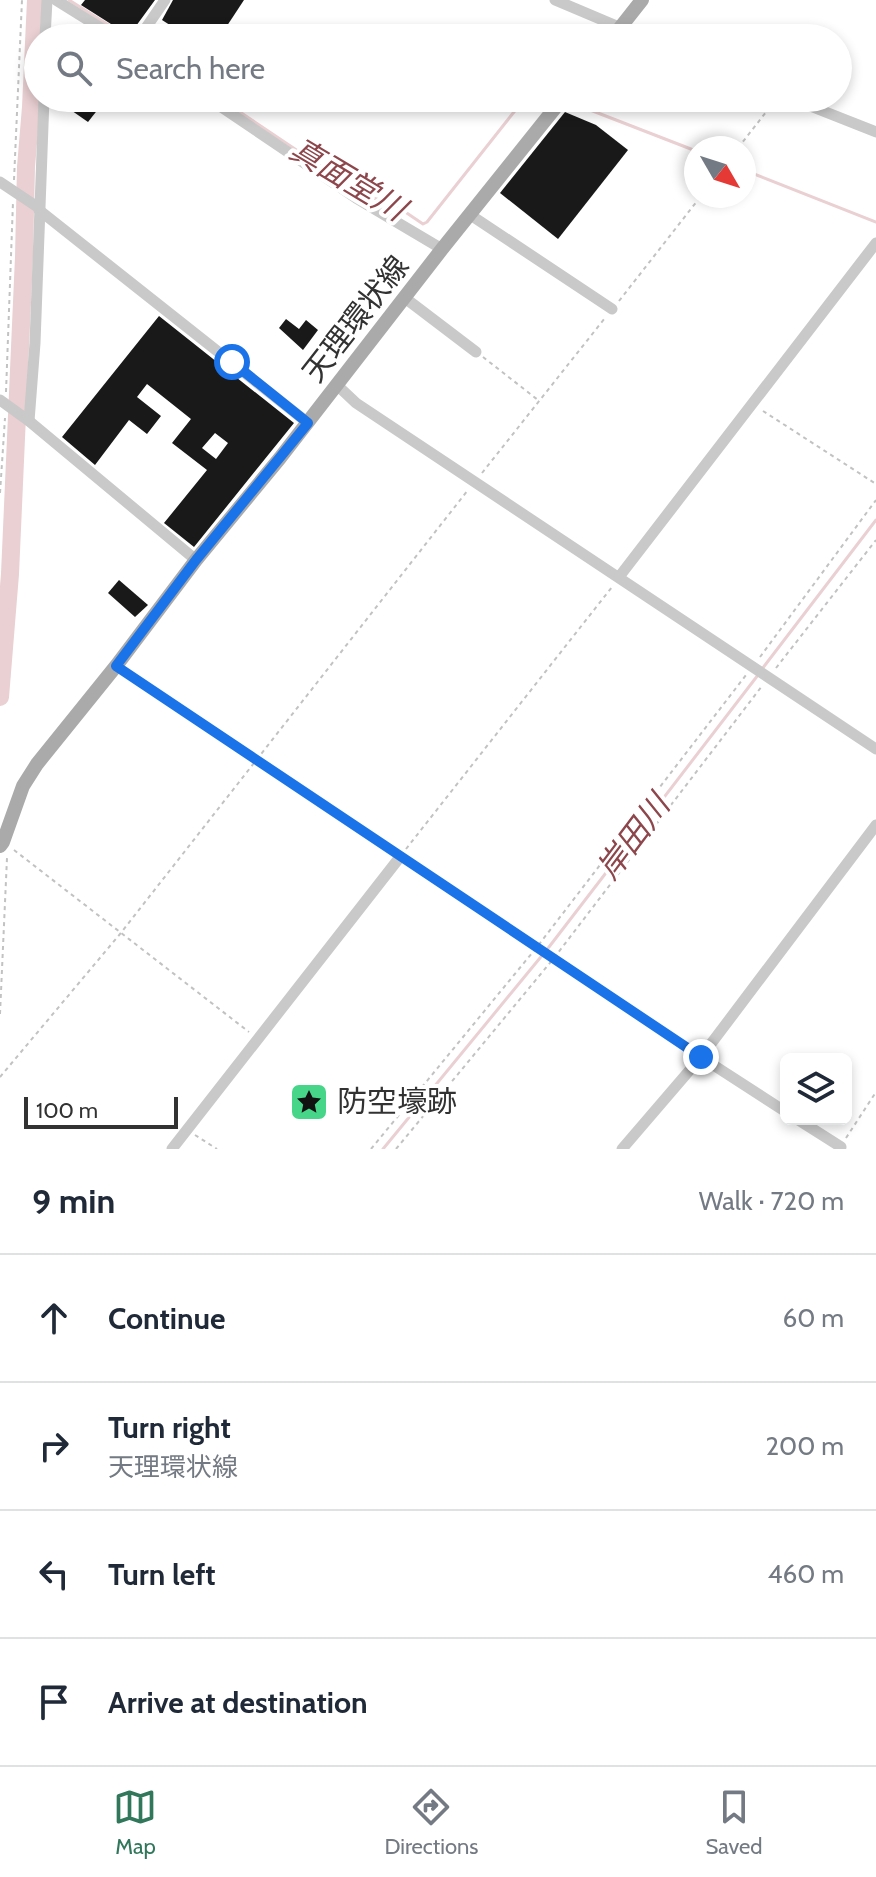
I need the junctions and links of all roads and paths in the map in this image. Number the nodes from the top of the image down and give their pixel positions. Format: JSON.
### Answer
{"nodes":[{"id":1,"x":22,"y":0,"type":"edge"},
{"id":2,"x":47,"y":0,"type":"edge"},
{"id":3,"x":56,"y":0,"type":"edge"},
{"id":4,"x":165,"y":0,"type":"edge"},
{"id":5,"x":555,"y":0,"type":"edge"},
{"id":6,"x":642,"y":0,"type":"edge"},
{"id":7,"x":46,"y":24,"type":"edge"},
{"id":8,"x":95,"y":24,"type":"edge"},
{"id":9,"x":149,"y":24,"type":"edge"},
{"id":10,"x":599,"y":24,"type":"edge"},
{"id":11,"x":623,"y":24,"type":"edge"},
{"id":12,"x":43,"y":112,"type":"edge"},
{"id":13,"x":229,"y":112,"type":"edge"},
{"id":14,"x":552,"y":112,"type":"edge"},
{"id":15,"x":766,"y":112,"type":"edge"},
{"id":16,"x":829,"y":112,"type":"edge"},
{"id":17,"x":874,"y":128,"type":"edge"},
{"id":18,"x":747,"y":136,"type":"edge"},
{"id":19,"x":0,"y":182,"type":"edge"},
{"id":20,"x":14,"y":192,"type":"junction"},
{"id":21,"x":37,"y":208,"type":"junction"},
{"id":22,"x":692,"y":208,"type":"edge"},
{"id":23,"x":469,"y":214,"type":"junction"},
{"id":24,"x":876,"y":243,"type":"edge"},
{"id":25,"x":442,"y":249,"type":"junction"},
{"id":26,"x":405,"y":298,"type":"junction"},
{"id":27,"x":612,"y":309,"type":"junction"},
{"id":28,"x":476,"y":352,"type":"joint"},
{"id":29,"x":338,"y":386,"type":"junction"},
{"id":30,"x":540,"y":401,"type":"junction"},
{"id":31,"x":5,"y":404,"type":"edge"},
{"id":32,"x":752,"y":404,"type":"junction"},
{"id":33,"x":26,"y":420,"type":"junction"},
{"id":34,"x":308,"y":423,"type":"junction"},
{"id":35,"x":475,"y":482,"type":"junction"},
{"id":36,"x":876,"y":484,"type":"edge"},
{"id":37,"x":0,"y":493,"type":"edge"},
{"id":38,"x":876,"y":500,"type":"edge"},
{"id":39,"x":876,"y":540,"type":"edge"},
{"id":40,"x":196,"y":560,"type":"junction"},
{"id":41,"x":619,"y":577,"type":"junction"},
{"id":42,"x":116,"y":666,"type":"junction"},
{"id":43,"x":752,"y":666,"type":"junction"},
{"id":44,"x":769,"y":677,"type":"junction"},
{"id":45,"x":876,"y":749,"type":"edge"},
{"id":46,"x":256,"y":760,"type":"junction"},
{"id":47,"x":876,"y":825,"type":"edge"},
{"id":48,"x":2,"y":844,"type":"edge"},
{"id":49,"x":400,"y":857,"type":"junction"},
{"id":50,"x":6,"y":860,"type":"dead end"},
{"id":51,"x":120,"y":934,"type":"junction"},
{"id":52,"x":537,"y":947,"type":"junction"},
{"id":53,"x":554,"y":958,"type":"junction"},
{"id":54,"x":0,"y":1014,"type":"edge"},
{"id":55,"x":258,"y":1039,"type":"junction"},
{"id":56,"x":701,"y":1057,"type":"junction"},
{"id":57,"x":0,"y":1077,"type":"edge"},
{"id":58,"x":876,"y":1092,"type":"edge"},
{"id":59,"x":780,"y":1108,"type":"edge"},
{"id":60,"x":806,"y":1125,"type":"edge"},
{"id":61,"x":187,"y":1130,"type":"junction"},
{"id":62,"x":841,"y":1147,"type":"joint"},
{"id":63,"x":172,"y":1149,"type":"edge"},
{"id":64,"x":217,"y":1149,"type":"edge"},
{"id":65,"x":371,"y":1149,"type":"edge"},
{"id":66,"x":396,"y":1149,"type":"edge"},
{"id":67,"x":622,"y":1149,"type":"edge"}],
"edges":[{"from":1,"to":20,"type":"path"},
{"from":2,"to":7,"type":"street"},
{"from":3,"to":8,"type":"street"},
{"from":4,"to":9,"type":"street"},
{"from":5,"to":10,"type":"street"},
{"from":6,"to":11,"type":"main road"},
{"from":12,"to":21,"type":"street"},
{"from":13,"to":25,"type":"street"},
{"from":14,"to":23,"type":"main road","name":"天理環状線"},
{"from":15,"to":18,"type":"path"},
{"from":16,"to":17,"type":"street"},
{"from":19,"to":20,"type":"street"},
{"from":20,"to":21,"type":"street"},
{"from":20,"to":31,"type":"path"},
{"from":21,"to":33,"type":"street"},
{"from":21,"to":34,"type":"street"},
{"from":22,"to":27,"type":"path"},
{"from":23,"to":25,"type":"main road","name":"天理環状線"},
{"from":23,"to":27,"type":"street"},
{"from":24,"to":32,"type":"street"},
{"from":25,"to":26,"type":"main road","name":"天理環状線"},
{"from":26,"to":28,"type":"street"},
{"from":26,"to":29,"type":"main road","name":"天理環状線"},
{"from":27,"to":30,"type":"path"},
{"from":28,"to":30,"type":"path"},
{"from":29,"to":34,"type":"main road","name":"天理環状線"},
{"from":29,"to":35,"type":"street"},
{"from":30,"to":35,"type":"path"},
{"from":31,"to":33,"type":"street"},
{"from":31,"to":37,"type":"path"},
{"from":32,"to":36,"type":"path"},
{"from":32,"to":41,"type":"street"},
{"from":33,"to":40,"type":"street"},
{"from":34,"to":40,"type":"main road","name":"天理環状線"},
{"from":35,"to":41,"type":"street"},
{"from":35,"to":46,"type":"path"},
{"from":38,"to":43,"type":"path"},
{"from":39,"to":44,"type":"path"},
{"from":40,"to":42,"type":"main road","name":"天理環状線"},
{"from":41,"to":43,"type":"street"},
{"from":41,"to":49,"type":"path"},
{"from":42,"to":46,"type":"path"},
{"from":42,"to":48,"type":"main road","name":"天理環状線"},
{"from":43,"to":44,"type":"street"},
{"from":43,"to":52,"type":"path"},
{"from":44,"to":45,"type":"street"},
{"from":44,"to":53,"type":"path"},
{"from":46,"to":49,"type":"path"},
{"from":46,"to":51,"type":"path"},
{"from":47,"to":56,"type":"street"},
{"from":48,"to":51,"type":"path"},
{"from":49,"to":52,"type":"path"},
{"from":49,"to":55,"type":"street"},
{"from":50,"to":54,"type":"path"},
{"from":51,"to":55,"type":"path"},
{"from":51,"to":57,"type":"path"},
{"from":52,"to":53,"type":"path"},
{"from":52,"to":65,"type":"path"},
{"from":53,"to":56,"type":"path"},
{"from":53,"to":66,"type":"path"},
{"from":55,"to":61,"type":"street"},
{"from":56,"to":59,"type":"street"},
{"from":56,"to":67,"type":"street"},
{"from":58,"to":62,"type":"path"},
{"from":60,"to":62,"type":"street"},
{"from":61,"to":63,"type":"street"},
{"from":61,"to":64,"type":"path"}]}
